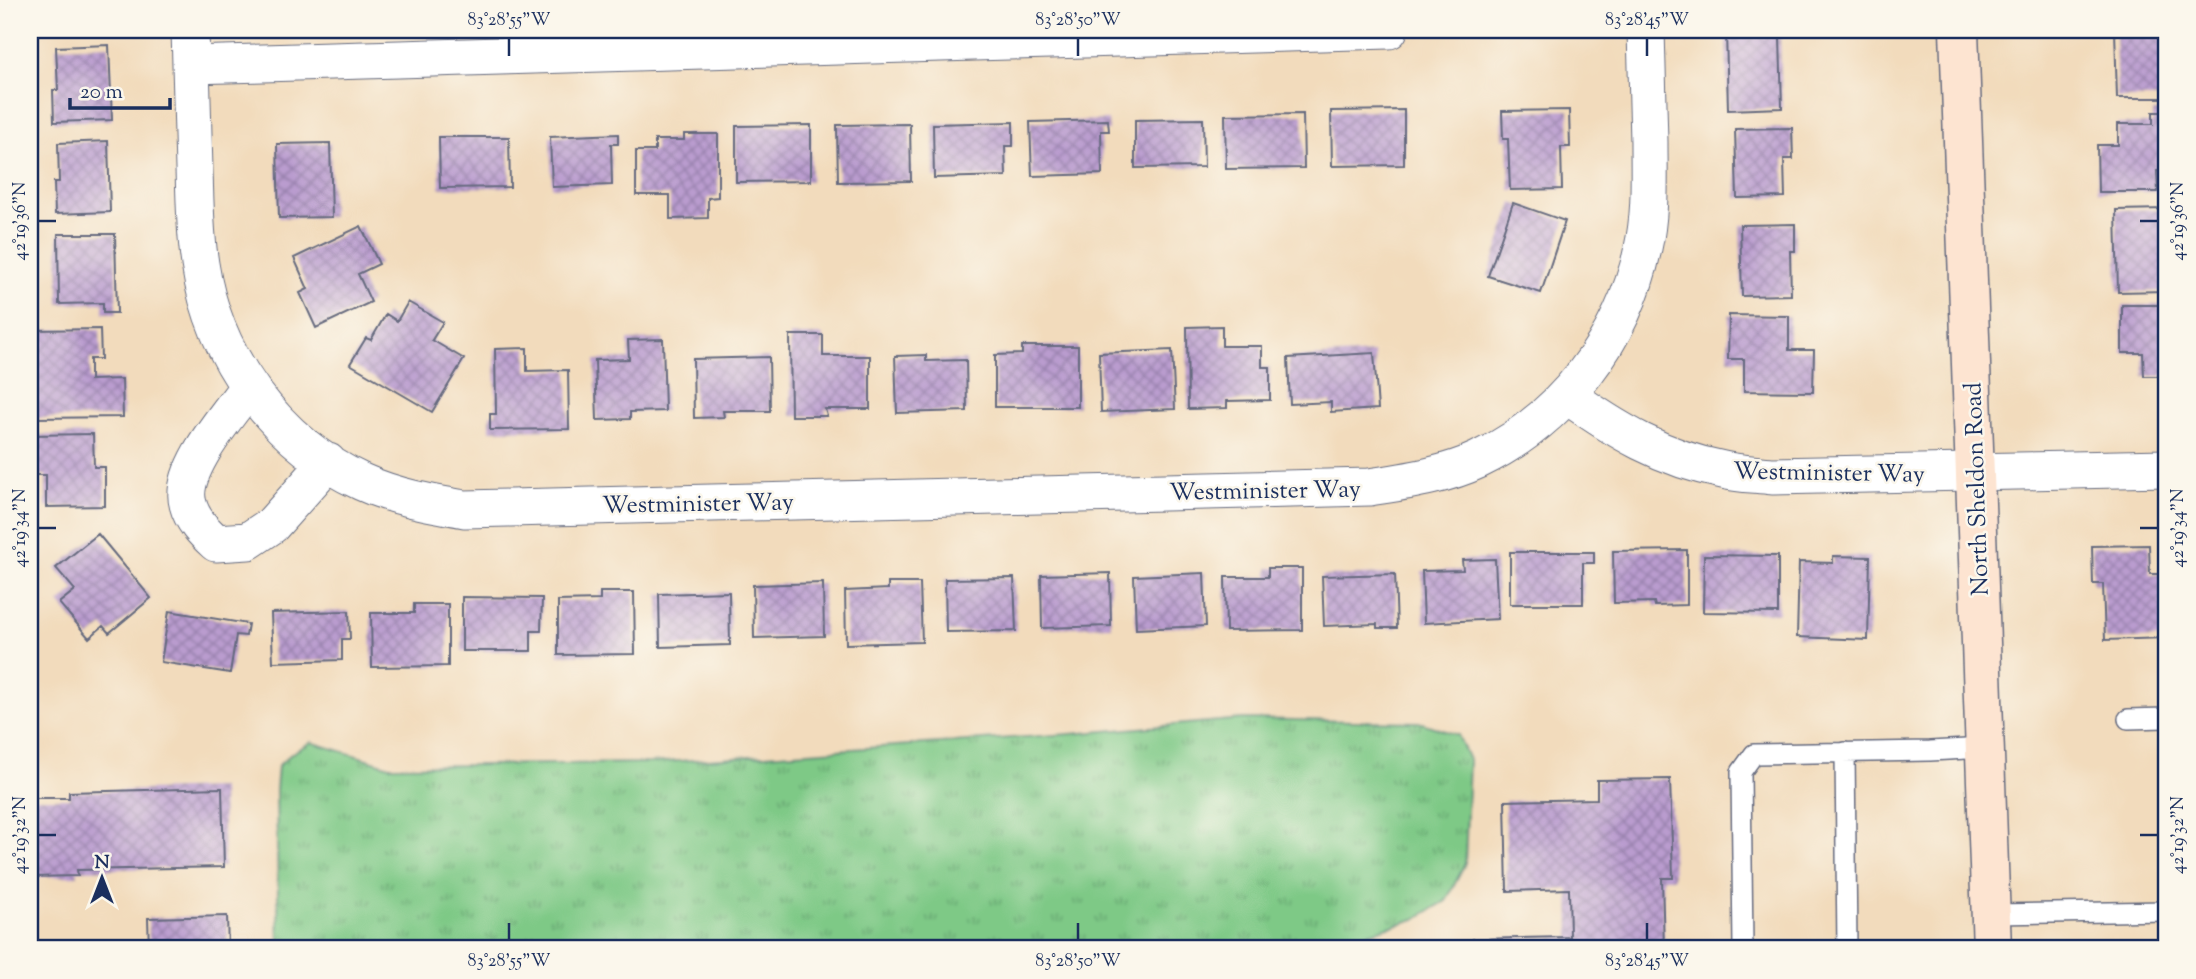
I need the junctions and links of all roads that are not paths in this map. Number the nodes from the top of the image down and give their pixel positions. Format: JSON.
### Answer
{"nodes":[{"id":1,"x":1389,"y":30,"type":"edge"},
{"id":2,"x":1646,"y":30,"type":"edge"},
{"id":3,"x":1959,"y":30,"type":"edge"},
{"id":4,"x":191,"y":47,"type":"edge"},
{"id":5,"x":249,"y":386,"type":"junction"},
{"id":6,"x":1567,"y":394,"type":"junction"},
{"id":7,"x":314,"y":452,"type":"junction"},
{"id":8,"x":2166,"y":468,"type":"edge"},
{"id":9,"x":1976,"y":473,"type":"junction"},
{"id":10,"x":2166,"y":718,"type":"edge"},
{"id":11,"x":2128,"y":719,"type":"dead end"},
{"id":12,"x":1985,"y":748,"type":"junction"},
{"id":13,"x":1845,"y":752,"type":"junction"},
{"id":14,"x":2166,"y":911,"type":"edge"},
{"id":15,"x":1992,"y":931,"type":"edge"},
{"id":16,"x":1743,"y":949,"type":"edge"},
{"id":17,"x":1847,"y":949,"type":"edge"}],
"edges":[{"from":1,"to":4,"type":"street"},
{"from":2,"to":6,"type":"street"},
{"from":3,"to":9,"type":"street","name":"North Sheldon Road"},
{"from":4,"to":5,"type":"street","name":"Westminister Way"},
{"from":5,"to":7,"type":"street","name":"Westminister Way"},
{"from":5,"to":7,"type":"street"},
{"from":6,"to":7,"type":"street","name":"Westminister Way"},
{"from":6,"to":9,"type":"street","name":"Westminister Way"},
{"from":8,"to":9,"type":"street","name":"Westminister Way"},
{"from":9,"to":12,"type":"street","name":"North Sheldon Road"},
{"from":10,"to":11,"type":"lane"},
{"from":12,"to":13,"type":"lane"},
{"from":12,"to":15,"type":"street","name":"North Sheldon Road"},
{"from":13,"to":16,"type":"lane"},
{"from":13,"to":17,"type":"lane"},
{"from":14,"to":15,"type":"lane"}]}
